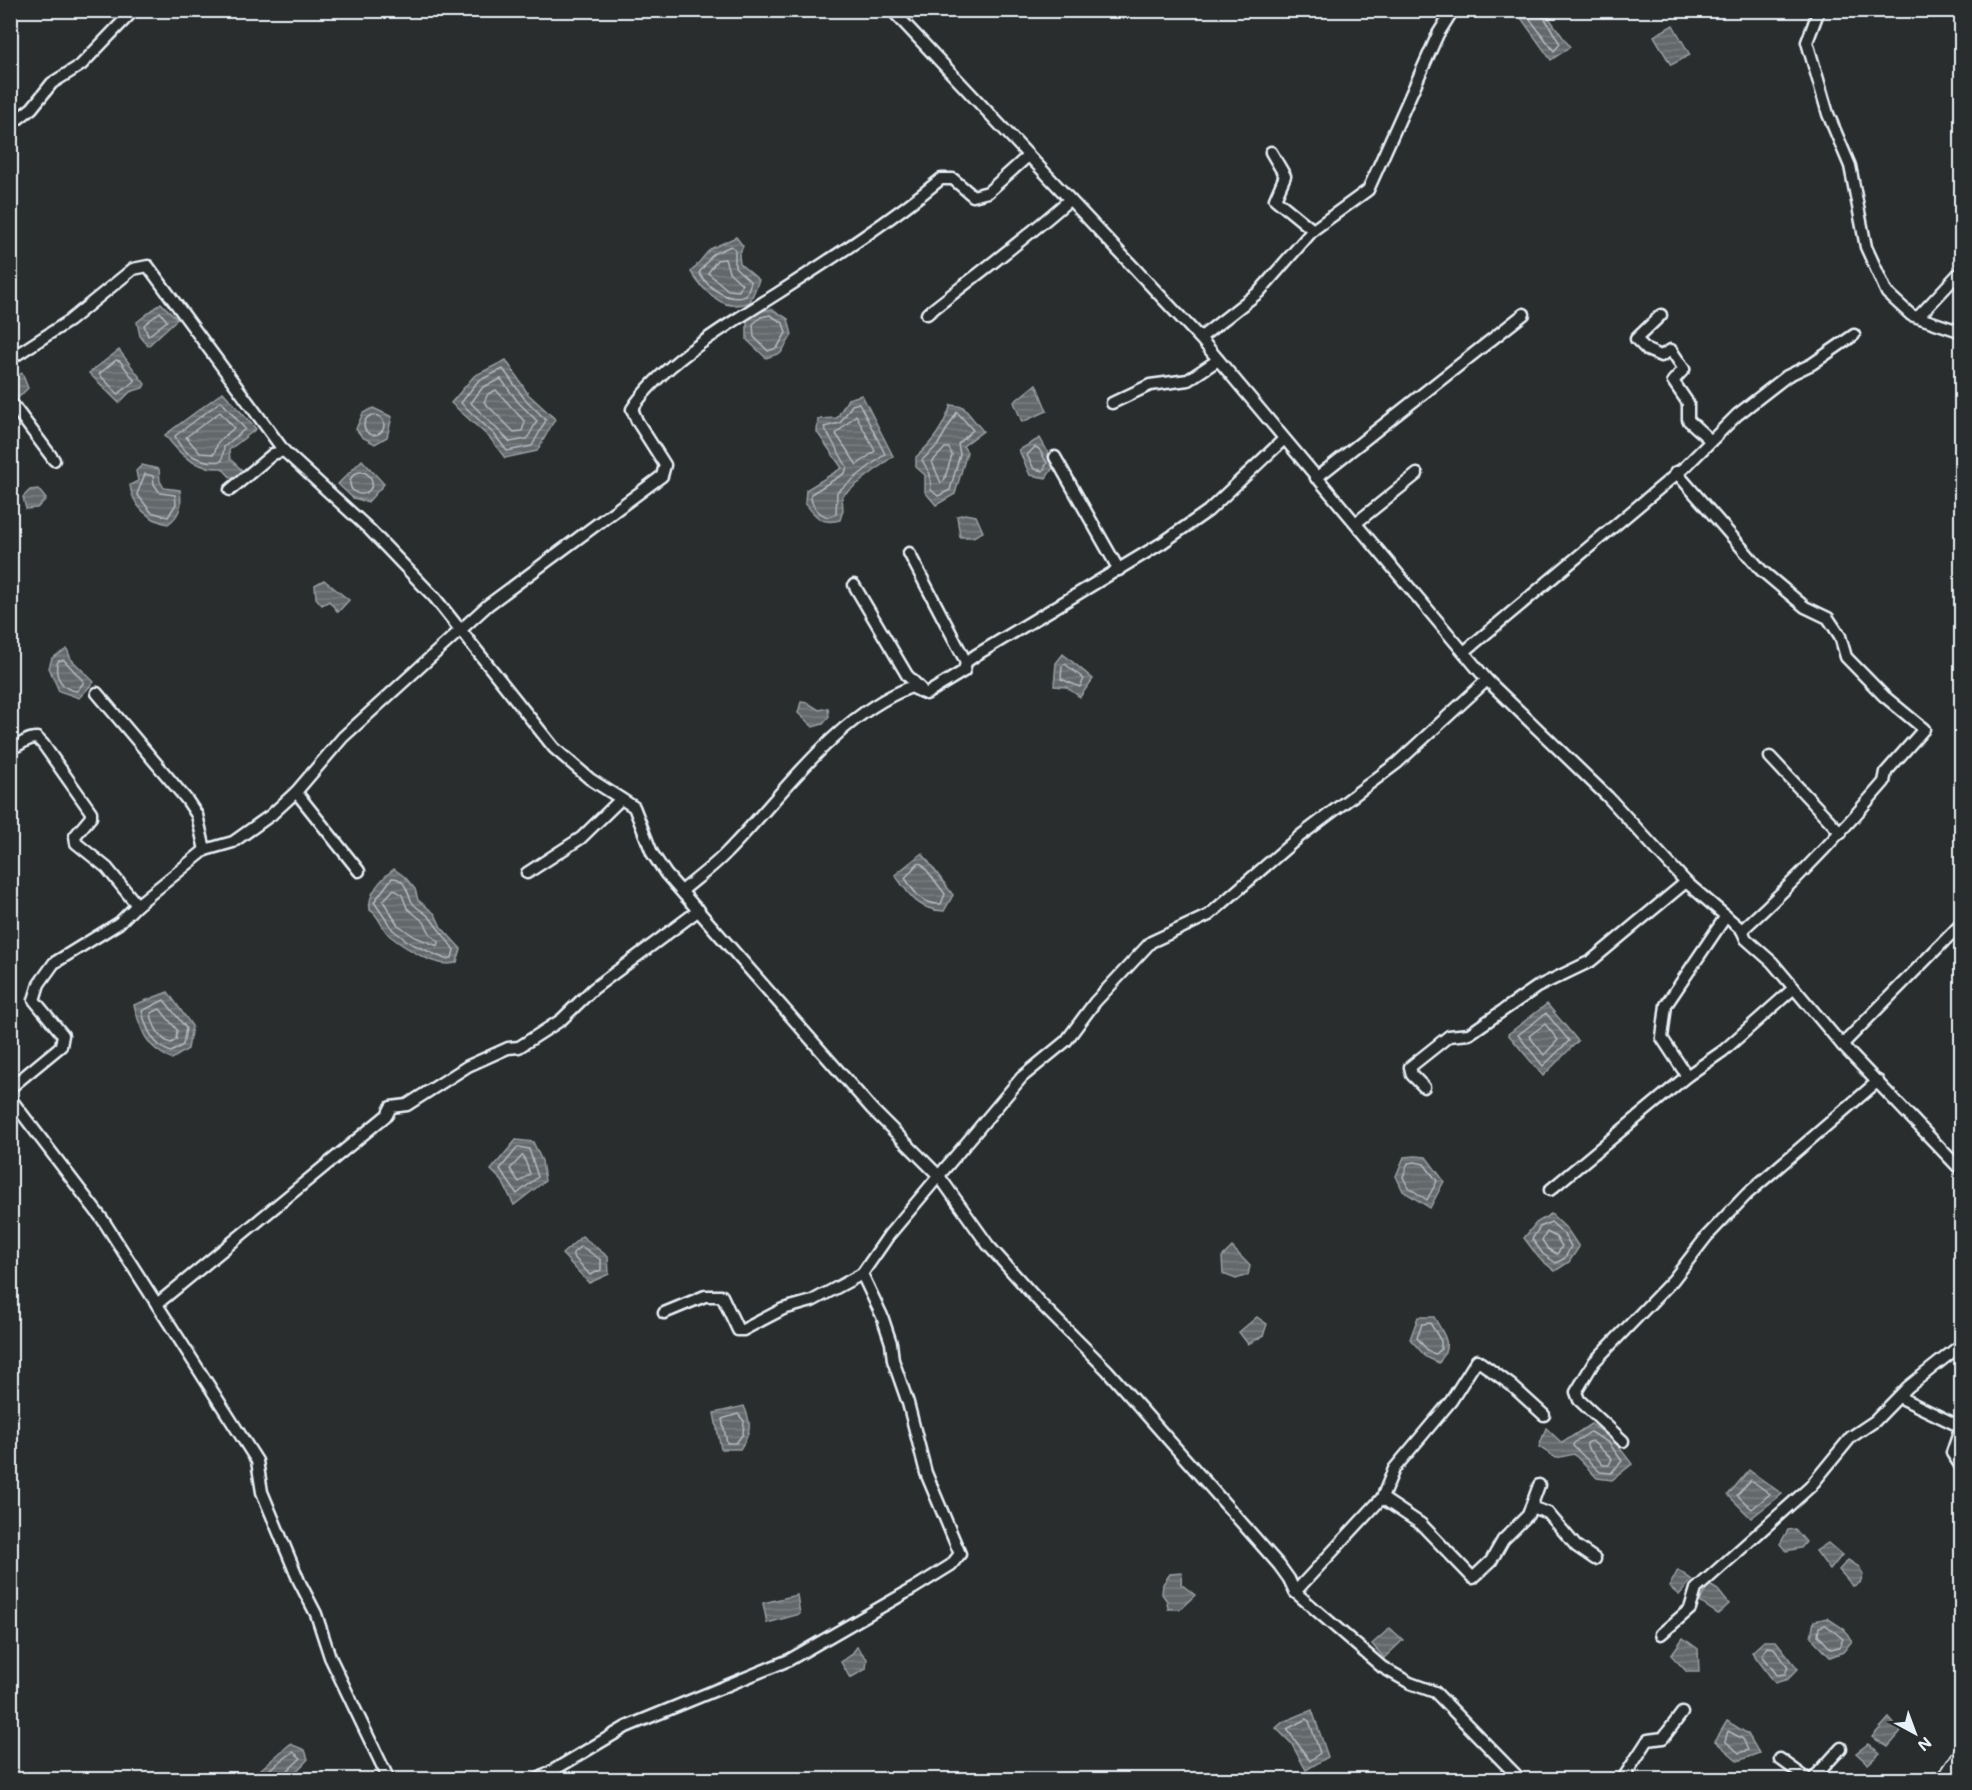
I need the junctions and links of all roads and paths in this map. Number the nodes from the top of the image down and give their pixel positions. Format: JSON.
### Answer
{"nodes":[{"id":1,"x":134,"y":10,"type":"edge"},
{"id":2,"x":892,"y":10,"type":"edge"},
{"id":3,"x":1453,"y":10,"type":"edge"},
{"id":4,"x":1819,"y":10,"type":"edge"},
{"id":5,"x":10,"y":126,"type":"edge"},
{"id":6,"x":1271,"y":152,"type":"dead end"},
{"id":7,"x":1028,"y":156,"type":"junction"},
{"id":8,"x":1070,"y":200,"type":"junction"},
{"id":9,"x":1312,"y":230,"type":"junction"},
{"id":10,"x":1962,"y":270,"type":"edge"},
{"id":11,"x":927,"y":314,"type":"dead end"},
{"id":12,"x":1524,"y":314,"type":"dead end"},
{"id":13,"x":1661,"y":315,"type":"dead end"},
{"id":14,"x":1919,"y":316,"type":"junction"},
{"id":15,"x":1962,"y":332,"type":"edge"},
{"id":16,"x":1854,"y":335,"type":"dead end"},
{"id":17,"x":1200,"y":338,"type":"junction"},
{"id":18,"x":10,"y":359,"type":"edge"},
{"id":19,"x":1218,"y":360,"type":"junction"},
{"id":20,"x":10,"y":401,"type":"edge"},
{"id":21,"x":1112,"y":404,"type":"dead end"},
{"id":22,"x":1283,"y":440,"type":"junction"},
{"id":23,"x":1710,"y":440,"type":"junction"},
{"id":24,"x":284,"y":451,"type":"junction"},
{"id":25,"x":1055,"y":457,"type":"dead end"},
{"id":26,"x":54,"y":460,"type":"dead end"},
{"id":27,"x":1676,"y":472,"type":"junction"},
{"id":28,"x":1417,"y":474,"type":"dead end"},
{"id":29,"x":1316,"y":478,"type":"junction"},
{"id":30,"x":230,"y":490,"type":"dead end"},
{"id":31,"x":1356,"y":524,"type":"junction"},
{"id":32,"x":909,"y":554,"type":"dead end"},
{"id":33,"x":1119,"y":570,"type":"junction"},
{"id":34,"x":854,"y":585,"type":"dead end"},
{"id":35,"x":463,"y":630,"type":"junction"},
{"id":36,"x":1464,"y":652,"type":"junction"},
{"id":37,"x":966,"y":662,"type":"junction"},
{"id":38,"x":1487,"y":680,"type":"junction"},
{"id":39,"x":97,"y":693,"type":"dead end"},
{"id":40,"x":926,"y":694,"type":"junction"},
{"id":41,"x":10,"y":748,"type":"edge"},
{"id":42,"x":1770,"y":757,"type":"dead end"},
{"id":43,"x":296,"y":792,"type":"junction"},
{"id":44,"x":621,"y":799,"type":"junction"},
{"id":45,"x":1841,"y":833,"type":"junction"},
{"id":46,"x":205,"y":850,"type":"junction"},
{"id":47,"x":359,"y":871,"type":"dead end"},
{"id":48,"x":527,"y":873,"type":"dead end"},
{"id":49,"x":1686,"y":882,"type":"junction"},
{"id":50,"x":682,"y":891,"type":"junction"},
{"id":51,"x":137,"y":905,"type":"junction"},
{"id":52,"x":699,"y":910,"type":"junction"},
{"id":53,"x":1726,"y":916,"type":"junction"},
{"id":54,"x":1962,"y":923,"type":"edge"},
{"id":55,"x":1742,"y":930,"type":"junction"},
{"id":56,"x":1794,"y":988,"type":"junction"},
{"id":57,"x":1842,"y":1045,"type":"junction"},
{"id":58,"x":1687,"y":1076,"type":"junction"},
{"id":59,"x":1878,"y":1081,"type":"junction"},
{"id":60,"x":1424,"y":1087,"type":"dead end"},
{"id":61,"x":10,"y":1088,"type":"edge"},
{"id":62,"x":10,"y":1098,"type":"edge"},
{"id":63,"x":1962,"y":1171,"type":"edge"},
{"id":64,"x":939,"y":1176,"type":"junction"},
{"id":65,"x":1550,"y":1190,"type":"dead end"},
{"id":66,"x":862,"y":1274,"type":"junction"},
{"id":67,"x":157,"y":1304,"type":"junction"},
{"id":68,"x":664,"y":1313,"type":"dead end"},
{"id":69,"x":1962,"y":1344,"type":"edge"},
{"id":70,"x":1899,"y":1397,"type":"junction"},
{"id":71,"x":1544,"y":1415,"type":"dead end"},
{"id":72,"x":1623,"y":1441,"type":"dead end"},
{"id":73,"x":1962,"y":1468,"type":"edge"},
{"id":74,"x":1539,"y":1485,"type":"dead end"},
{"id":75,"x":1382,"y":1498,"type":"junction"},
{"id":76,"x":1531,"y":1507,"type":"junction"},
{"id":77,"x":1595,"y":1559,"type":"dead end"},
{"id":78,"x":1295,"y":1592,"type":"junction"},
{"id":79,"x":1661,"y":1634,"type":"dead end"},
{"id":80,"x":1682,"y":1713,"type":"dead end"},
{"id":81,"x":1841,"y":1748,"type":"dead end"},
{"id":82,"x":1962,"y":1753,"type":"edge"},
{"id":83,"x":1780,"y":1759,"type":"dead end"},
{"id":84,"x":389,"y":1779,"type":"edge"},
{"id":85,"x":537,"y":1779,"type":"edge"},
{"id":86,"x":1521,"y":1779,"type":"edge"},
{"id":87,"x":1622,"y":1779,"type":"edge"},
{"id":88,"x":1810,"y":1779,"type":"edge"},
{"id":89,"x":1944,"y":1779,"type":"edge"}],
"edges":[{"from":1,"to":5,"type":"street"},
{"from":2,"to":7,"type":"street"},
{"from":3,"to":9,"type":"street"},
{"from":4,"to":14,"type":"street"},
{"from":6,"to":9,"type":"street"},
{"from":7,"to":8,"type":"street"},
{"from":7,"to":35,"type":"street"},
{"from":8,"to":11,"type":"street"},
{"from":8,"to":17,"type":"street"},
{"from":9,"to":17,"type":"street"},
{"from":10,"to":14,"type":"street"},
{"from":12,"to":29,"type":"street"},
{"from":13,"to":23,"type":"street"},
{"from":14,"to":15,"type":"street"},
{"from":16,"to":23,"type":"street"},
{"from":17,"to":19,"type":"street"},
{"from":18,"to":24,"type":"street"},
{"from":19,"to":21,"type":"street"},
{"from":19,"to":22,"type":"street"},
{"from":20,"to":26,"type":"street"},
{"from":22,"to":29,"type":"street"},
{"from":22,"to":33,"type":"street"},
{"from":23,"to":27,"type":"street"},
{"from":24,"to":30,"type":"street"},
{"from":24,"to":35,"type":"street"},
{"from":25,"to":33,"type":"street"},
{"from":27,"to":36,"type":"street"},
{"from":27,"to":45,"type":"street"},
{"from":28,"to":31,"type":"street"},
{"from":29,"to":31,"type":"street"},
{"from":31,"to":36,"type":"street"},
{"from":32,"to":37,"type":"street"},
{"from":33,"to":37,"type":"street"},
{"from":34,"to":40,"type":"street"},
{"from":35,"to":43,"type":"street"},
{"from":35,"to":44,"type":"street"},
{"from":36,"to":38,"type":"street"},
{"from":37,"to":40,"type":"street"},
{"from":38,"to":49,"type":"street"},
{"from":38,"to":64,"type":"street"},
{"from":39,"to":46,"type":"street"},
{"from":40,"to":50,"type":"street"},
{"from":41,"to":51,"type":"street"},
{"from":42,"to":45,"type":"street"},
{"from":43,"to":46,"type":"street"},
{"from":43,"to":47,"type":"street"},
{"from":44,"to":48,"type":"street"},
{"from":44,"to":50,"type":"street"},
{"from":45,"to":55,"type":"street"},
{"from":46,"to":51,"type":"street"},
{"from":49,"to":53,"type":"street"},
{"from":49,"to":60,"type":"street"},
{"from":50,"to":52,"type":"street"},
{"from":51,"to":61,"type":"street"},
{"from":52,"to":64,"type":"street"},
{"from":52,"to":67,"type":"street"},
{"from":53,"to":55,"type":"street"},
{"from":53,"to":58,"type":"street"},
{"from":54,"to":57,"type":"street"},
{"from":55,"to":56,"type":"street"},
{"from":56,"to":57,"type":"street"},
{"from":56,"to":58,"type":"street"},
{"from":57,"to":59,"type":"street"},
{"from":58,"to":65,"type":"street"},
{"from":59,"to":63,"type":"street"},
{"from":59,"to":72,"type":"street"},
{"from":62,"to":67,"type":"street"},
{"from":64,"to":66,"type":"street"},
{"from":64,"to":78,"type":"street"},
{"from":66,"to":68,"type":"street"},
{"from":66,"to":85,"type":"street"},
{"from":67,"to":84,"type":"street"},
{"from":69,"to":70,"type":"street"},
{"from":70,"to":73,"type":"street"},
{"from":70,"to":79,"type":"street"},
{"from":71,"to":75,"type":"street"},
{"from":74,"to":76,"type":"street"},
{"from":75,"to":76,"type":"street"},
{"from":75,"to":78,"type":"street"},
{"from":76,"to":77,"type":"street"},
{"from":78,"to":86,"type":"street"},
{"from":80,"to":87,"type":"street"},
{"from":81,"to":88,"type":"street"},
{"from":82,"to":89,"type":"main road"},
{"from":83,"to":88,"type":"street"}]}
